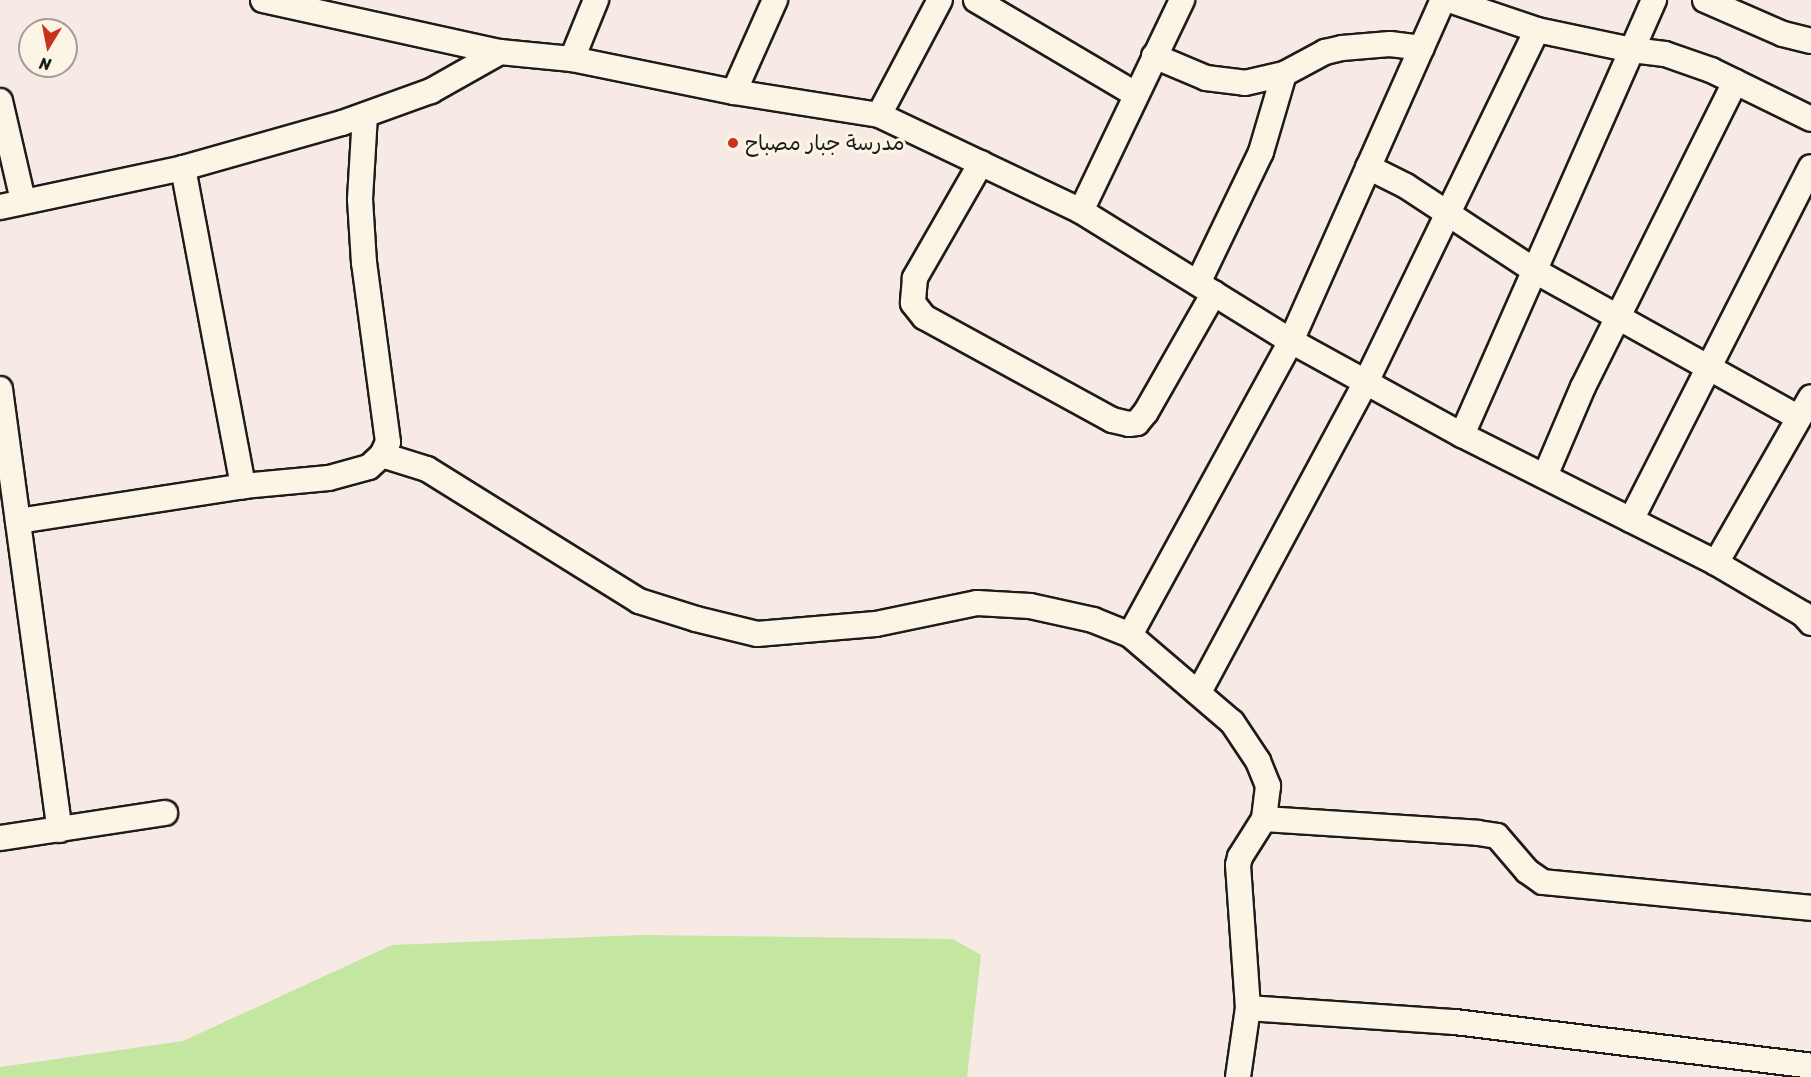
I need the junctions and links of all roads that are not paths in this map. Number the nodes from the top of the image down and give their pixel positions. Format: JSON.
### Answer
{"nodes":[{"id":1,"x":263,"y":0,"type":"edge"},
{"id":2,"x":596,"y":0,"type":"edge"},
{"id":3,"x":776,"y":0,"type":"edge"},
{"id":4,"x":940,"y":0,"type":"edge"},
{"id":5,"x":976,"y":0,"type":"edge"},
{"id":6,"x":1182,"y":0,"type":"edge"},
{"id":7,"x":1443,"y":0,"type":"edge"},
{"id":8,"x":1449,"y":0,"type":"edge"},
{"id":9,"x":1654,"y":0,"type":"edge"},
{"id":10,"x":1705,"y":0,"type":"edge"},
{"id":11,"x":1537,"y":30,"type":"junction"},
{"id":12,"x":1811,"y":41,"type":"edge"},
{"id":13,"x":1422,"y":48,"type":"junction"},
{"id":14,"x":1632,"y":50,"type":"junction"},
{"id":15,"x":500,"y":52,"type":"junction"},
{"id":16,"x":1154,"y":56,"type":"junction"},
{"id":17,"x":572,"y":58,"type":"junction"},
{"id":18,"x":1284,"y":74,"type":"junction"},
{"id":19,"x":1735,"y":82,"type":"junction"},
{"id":20,"x":734,"y":92,"type":"junction"},
{"id":21,"x":1135,"y":94,"type":"junction"},
{"id":22,"x":0,"y":101,"type":"edge"},
{"id":23,"x":365,"y":115,"type":"junction"},
{"id":24,"x":879,"y":115,"type":"junction"},
{"id":25,"x":1811,"y":119,"type":"edge"},
{"id":26,"x":981,"y":164,"type":"junction"},
{"id":27,"x":1368,"y":167,"type":"junction"},
{"id":28,"x":1811,"y":167,"type":"edge"},
{"id":29,"x":183,"y":168,"type":"junction"},
{"id":30,"x":23,"y":201,"type":"junction"},
{"id":31,"x":0,"y":207,"type":"edge"},
{"id":32,"x":1081,"y":211,"type":"junction"},
{"id":33,"x":1448,"y":214,"type":"junction"},
{"id":34,"x":1537,"y":272,"type":"junction"},
{"id":35,"x":1206,"y":288,"type":"junction"},
{"id":36,"x":1619,"y":318,"type":"junction"},
{"id":37,"x":1291,"y":341,"type":"junction"},
{"id":38,"x":1710,"y":369,"type":"junction"},
{"id":39,"x":1366,"y":382,"type":"junction"},
{"id":40,"x":0,"y":388,"type":"edge"},
{"id":41,"x":1804,"y":407,"type":"edge"},
{"id":42,"x":1462,"y":435,"type":"junction"},
{"id":43,"x":382,"y":455,"type":"junction"},
{"id":44,"x":1545,"y":476,"type":"junction"},
{"id":45,"x":243,"y":486,"type":"junction"},
{"id":46,"x":18,"y":520,"type":"junction"},
{"id":47,"x":1631,"y":520,"type":"junction"},
{"id":48,"x":1716,"y":562,"type":"junction"},
{"id":49,"x":1808,"y":613,"type":"edge"},
{"id":50,"x":1130,"y":635,"type":"junction"},
{"id":51,"x":1198,"y":692,"type":"junction"},
{"id":52,"x":165,"y":813,"type":"dead end"},
{"id":53,"x":1264,"y":819,"type":"junction"},
{"id":54,"x":60,"y":830,"type":"junction"},
{"id":55,"x":0,"y":838,"type":"edge"},
{"id":56,"x":1811,"y":908,"type":"edge"},
{"id":57,"x":1248,"y":1008,"type":"junction"},
{"id":58,"x":1811,"y":1066,"type":"edge"},
{"id":59,"x":1238,"y":1077,"type":"edge"}],
"edges":[{"from":1,"to":15,"type":"street"},
{"from":2,"to":17,"type":"street"},
{"from":3,"to":20,"type":"street"},
{"from":4,"to":24,"type":"street"},
{"from":5,"to":21,"type":"street"},
{"from":6,"to":16,"type":"street"},
{"from":7,"to":13,"type":"street"},
{"from":8,"to":11,"type":"street"},
{"from":9,"to":14,"type":"street"},
{"from":10,"to":12,"type":"street"},
{"from":11,"to":14,"type":"street"},
{"from":11,"to":33,"type":"street"},
{"from":13,"to":18,"type":"street"},
{"from":13,"to":27,"type":"street"},
{"from":14,"to":19,"type":"street"},
{"from":14,"to":34,"type":"street"},
{"from":15,"to":17,"type":"street"},
{"from":15,"to":23,"type":"street"},
{"from":16,"to":18,"type":"street"},
{"from":16,"to":21,"type":"street"},
{"from":17,"to":20,"type":"street"},
{"from":18,"to":35,"type":"street"},
{"from":19,"to":25,"type":"street"},
{"from":19,"to":36,"type":"street"},
{"from":20,"to":24,"type":"street"},
{"from":21,"to":32,"type":"street"},
{"from":22,"to":30,"type":"street"},
{"from":23,"to":29,"type":"street"},
{"from":23,"to":43,"type":"street"},
{"from":24,"to":26,"type":"street"},
{"from":26,"to":32,"type":"street"},
{"from":26,"to":35,"type":"street"},
{"from":27,"to":33,"type":"street"},
{"from":27,"to":37,"type":"street"},
{"from":28,"to":38,"type":"street"},
{"from":29,"to":30,"type":"street"},
{"from":29,"to":45,"type":"street"},
{"from":30,"to":31,"type":"street"},
{"from":32,"to":35,"type":"street"},
{"from":33,"to":34,"type":"street"},
{"from":33,"to":39,"type":"street"},
{"from":34,"to":36,"type":"street"},
{"from":34,"to":42,"type":"street"},
{"from":35,"to":37,"type":"street"},
{"from":36,"to":38,"type":"street"},
{"from":36,"to":44,"type":"street"},
{"from":37,"to":39,"type":"street"},
{"from":37,"to":50,"type":"street"},
{"from":38,"to":41,"type":"street"},
{"from":38,"to":47,"type":"street"},
{"from":39,"to":42,"type":"street"},
{"from":39,"to":51,"type":"street"},
{"from":40,"to":46,"type":"street"},
{"from":41,"to":48,"type":"street"},
{"from":42,"to":44,"type":"street"},
{"from":43,"to":45,"type":"street"},
{"from":43,"to":50,"type":"street"},
{"from":44,"to":47,"type":"street"},
{"from":45,"to":46,"type":"street"},
{"from":46,"to":54,"type":"street"},
{"from":47,"to":48,"type":"street"},
{"from":48,"to":49,"type":"street"},
{"from":50,"to":51,"type":"street"},
{"from":51,"to":53,"type":"street"},
{"from":52,"to":54,"type":"street"},
{"from":53,"to":56,"type":"street"},
{"from":53,"to":57,"type":"street"},
{"from":54,"to":55,"type":"street"},
{"from":57,"to":58,"type":"street"},
{"from":57,"to":59,"type":"street"}]}
